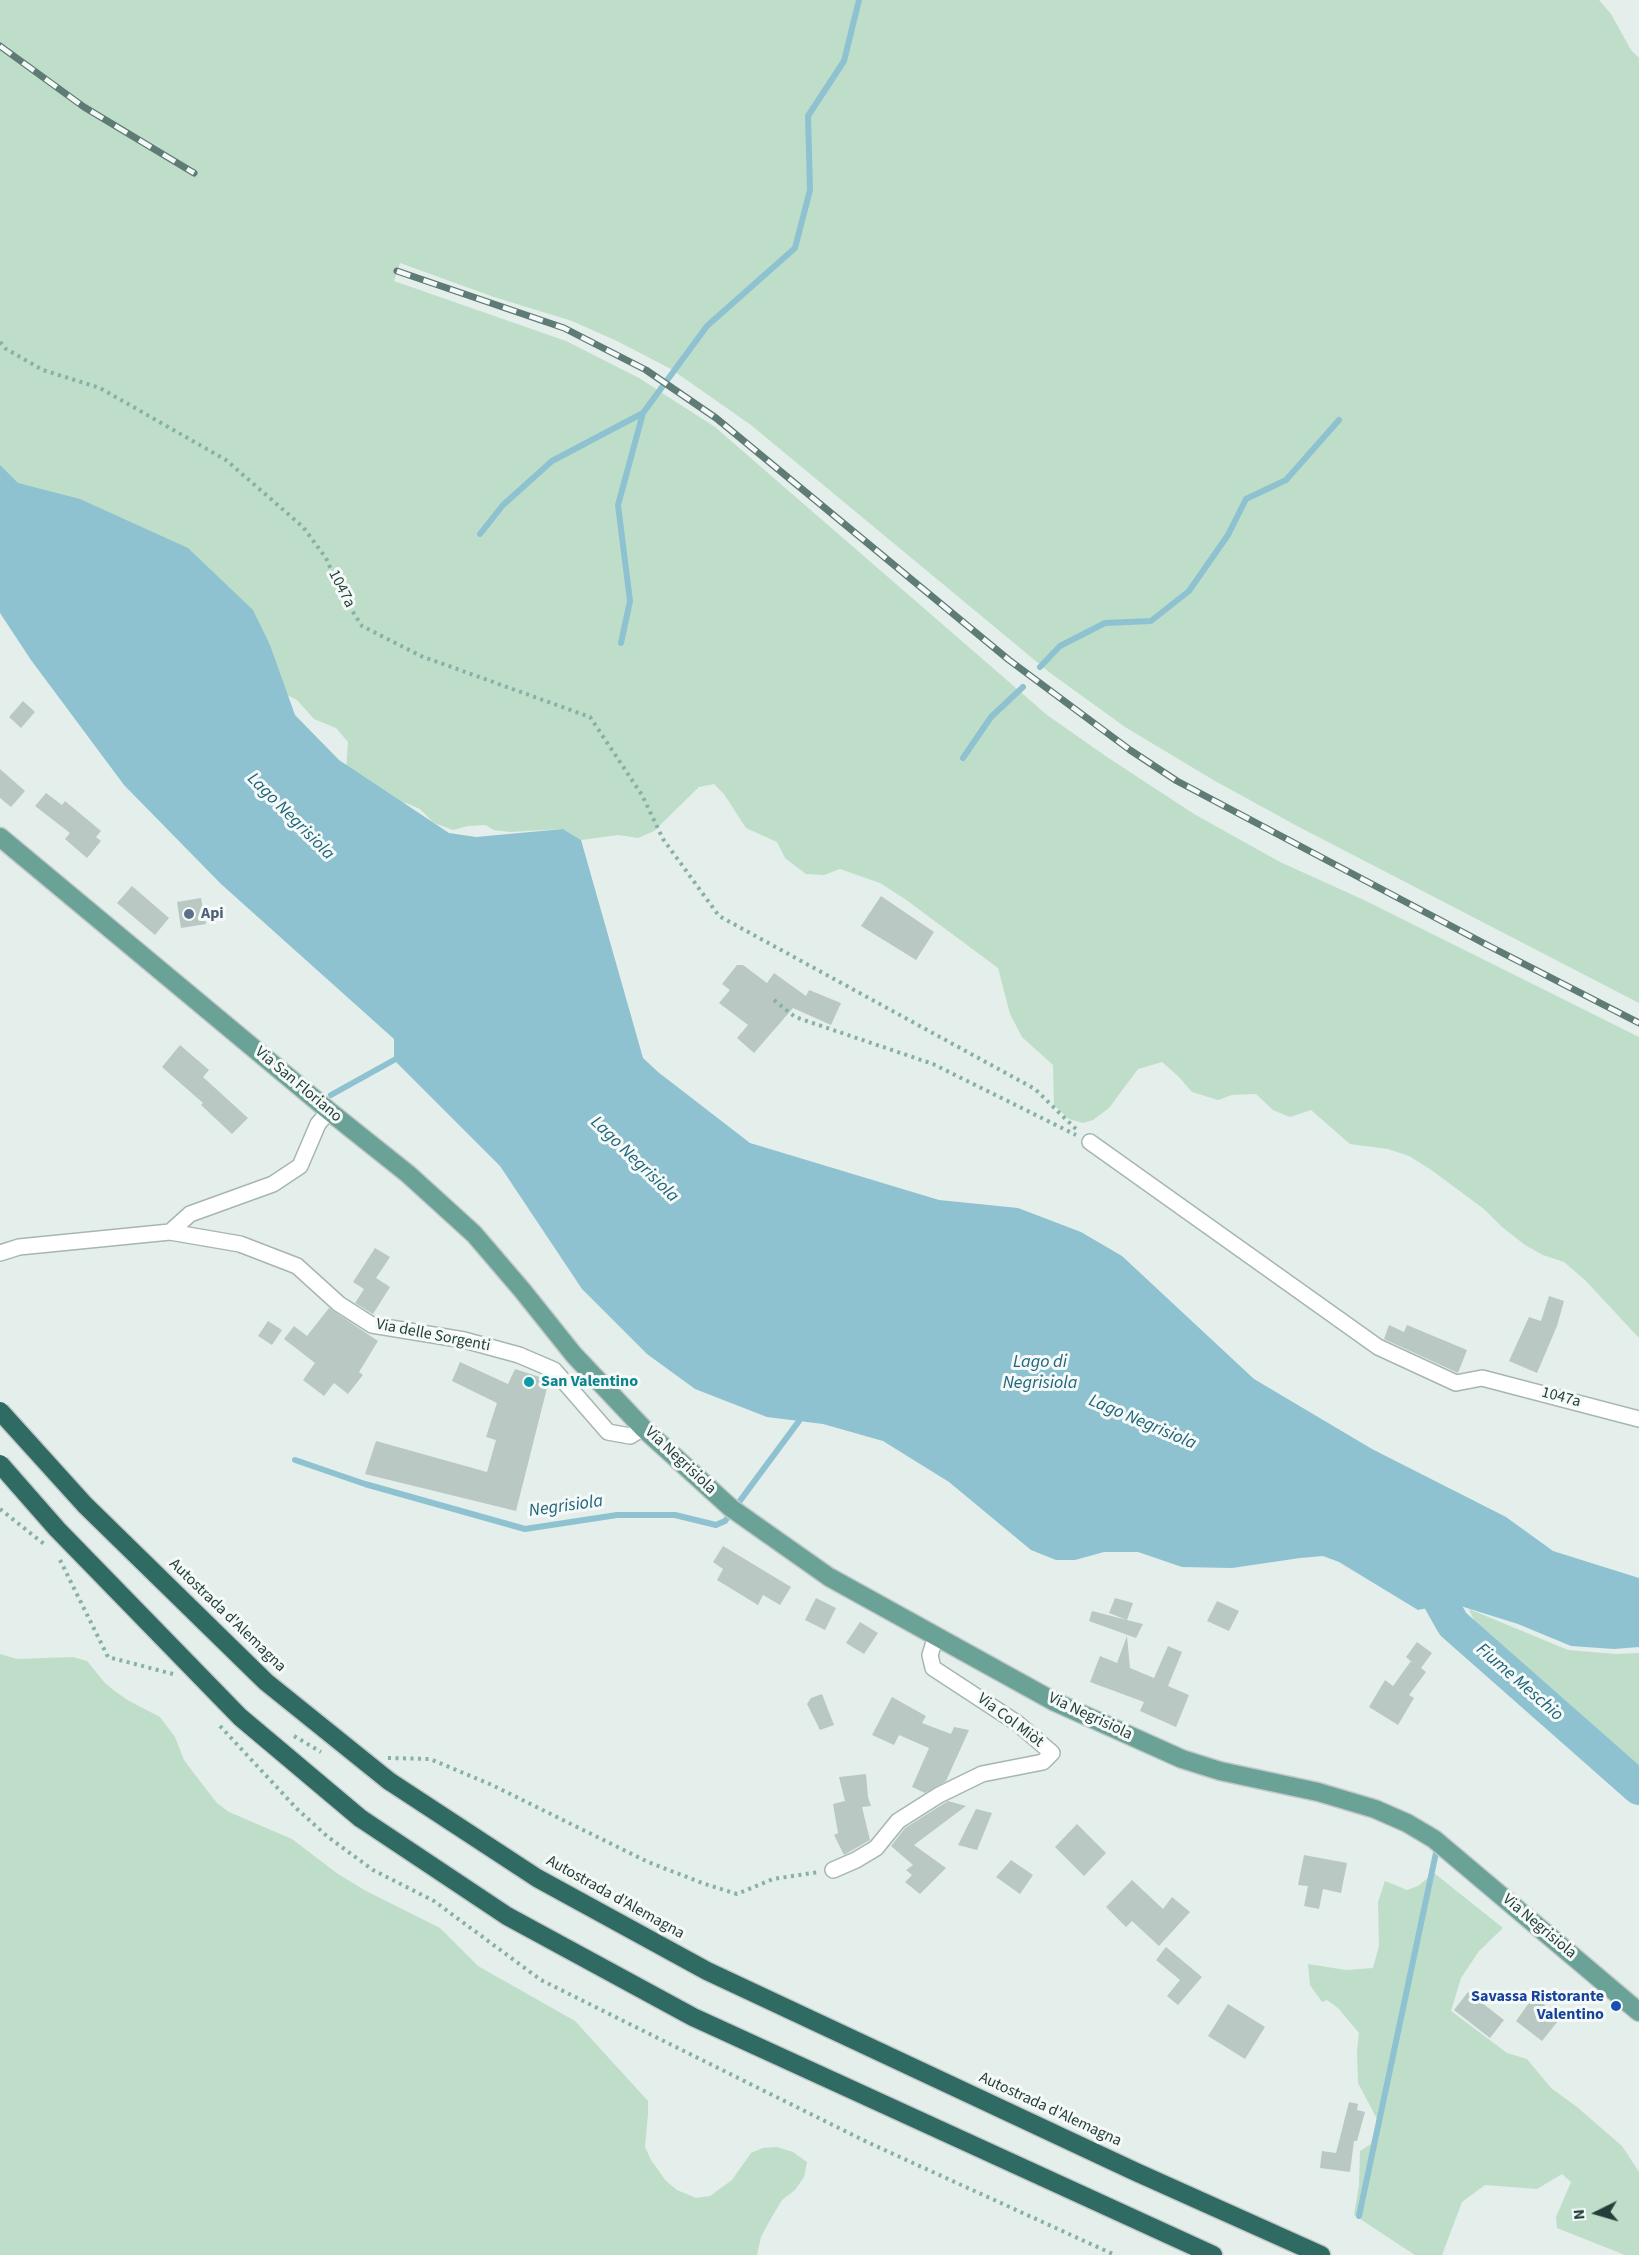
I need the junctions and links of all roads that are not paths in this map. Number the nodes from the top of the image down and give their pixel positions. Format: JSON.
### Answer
{"nodes":[{"id":1,"x":0,"y":837,"type":"edge"},
{"id":2,"x":329,"y":1111,"type":"junction"},
{"id":3,"x":1090,"y":1142,"type":"road end"},
{"id":4,"x":170,"y":1232,"type":"junction"},
{"id":5,"x":0,"y":1253,"type":"edge"},
{"id":6,"x":574,"y":1355,"type":"joint"},
{"id":7,"x":0,"y":1411,"type":"edge"},
{"id":8,"x":1639,"y":1419,"type":"edge"},
{"id":9,"x":643,"y":1428,"type":"junction"},
{"id":10,"x":0,"y":1464,"type":"edge"},
{"id":11,"x":936,"y":1636,"type":"junction"},
{"id":12,"x":833,"y":1870,"type":"dead end"},
{"id":13,"x":1639,"y":2012,"type":"edge"},
{"id":14,"x":1213,"y":2255,"type":"edge"},
{"id":15,"x":1322,"y":2255,"type":"edge"}],
"edges":[{"from":1,"to":2,"type":"main road","name":"Via San Floriano"},
{"from":2,"to":4,"type":"street"},
{"from":2,"to":6,"type":"main road","name":"Via San Floriano"},
{"from":3,"to":8,"type":"street","name":"1047a"},
{"from":4,"to":5,"type":"street","name":"Via delle Sorgenti"},
{"from":4,"to":9,"type":"street","name":"Via delle Sorgenti"},
{"from":6,"to":9,"type":"main road","name":"Via Negrisiola"},
{"from":7,"to":15,"type":"highway","name":"Autostrada d'Alemagna","bridge":true},
{"from":9,"to":11,"type":"main road","name":"Via Negrisiola"},
{"from":10,"to":14,"type":"highway","bridge":true},
{"from":11,"to":12,"type":"street","name":"Via Col Miòt"},
{"from":11,"to":13,"type":"main road","name":"Via Negrisiola"}]}
